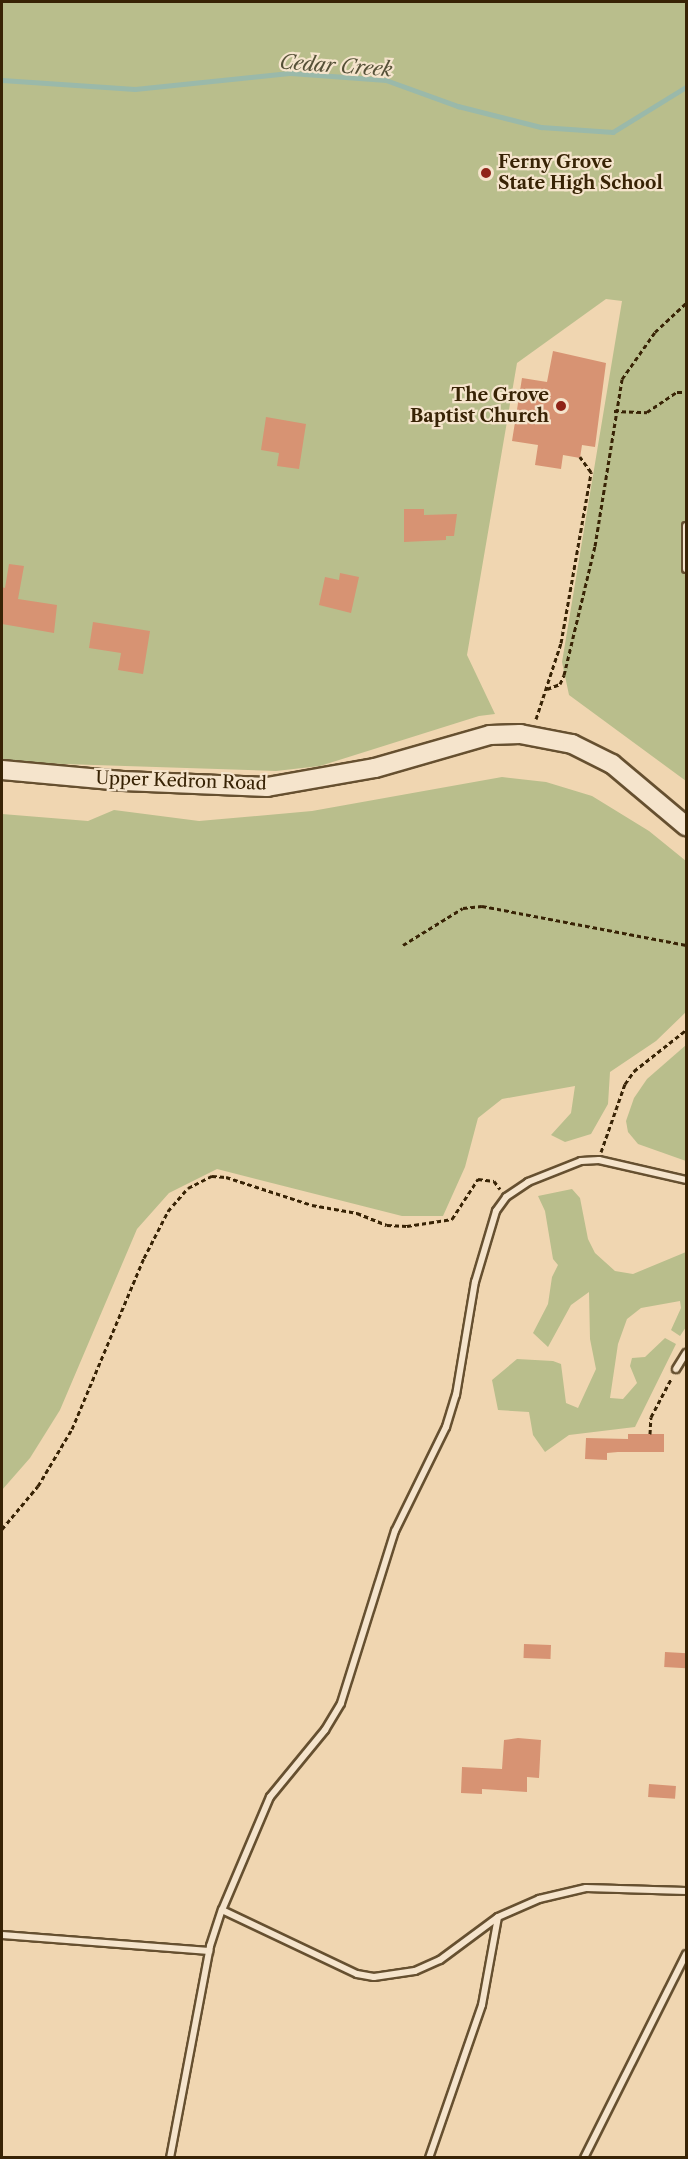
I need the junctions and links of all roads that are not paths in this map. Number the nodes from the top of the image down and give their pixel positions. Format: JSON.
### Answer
{"nodes":[{"id":1,"x":687,"y":526,"type":"edge"},
{"id":2,"x":687,"y":569,"type":"edge"},
{"id":3,"x":2,"y":770,"type":"edge"},
{"id":4,"x":687,"y":826,"type":"edge"},
{"id":5,"x":687,"y":1180,"type":"edge"},
{"id":6,"x":687,"y":1353,"type":"edge"},
{"id":7,"x":676,"y":1369,"type":"road end"},
{"id":8,"x":687,"y":1891,"type":"edge"},
{"id":9,"x":222,"y":1910,"type":"junction"},
{"id":10,"x":498,"y":1917,"type":"junction"},
{"id":11,"x":2,"y":1935,"type":"edge"},
{"id":12,"x":209,"y":1951,"type":"junction"},
{"id":13,"x":687,"y":1954,"type":"edge"},
{"id":14,"x":170,"y":2157,"type":"edge"},
{"id":15,"x":429,"y":2157,"type":"edge"},
{"id":16,"x":584,"y":2157,"type":"edge"}],
"edges":[{"from":1,"to":2,"type":"lane"},
{"from":3,"to":4,"type":"main road","name":"Upper Kedron Road"},
{"from":5,"to":9,"type":"lane"},
{"from":6,"to":7,"type":"lane"},
{"from":8,"to":10,"type":"lane"},
{"from":9,"to":10,"type":"lane"},
{"from":9,"to":12,"type":"lane"},
{"from":10,"to":15,"type":"lane"},
{"from":11,"to":12,"type":"lane"},
{"from":12,"to":14,"type":"lane"},
{"from":13,"to":16,"type":"lane"}]}
